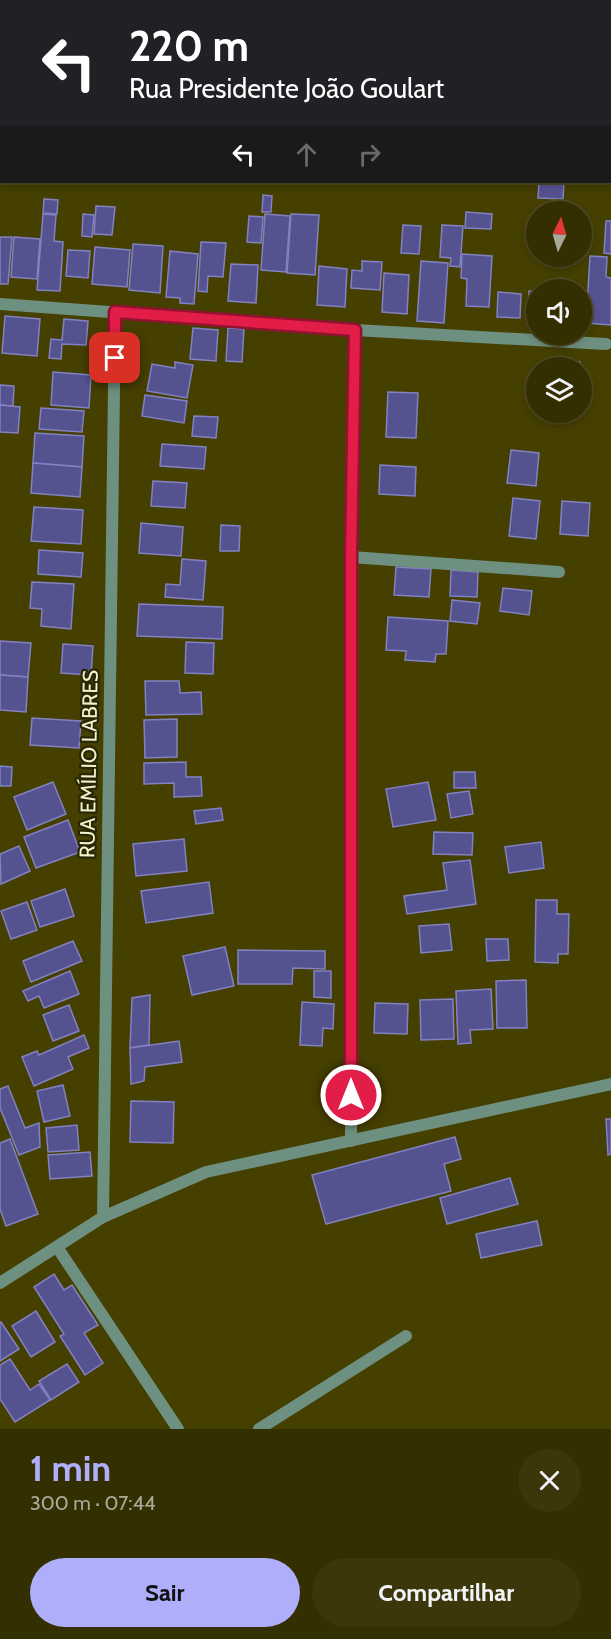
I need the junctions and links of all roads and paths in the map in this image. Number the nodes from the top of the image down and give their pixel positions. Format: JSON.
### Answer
{"nodes":[{"id":1,"x":0,"y":304,"type":"edge"},
{"id":2,"x":115,"y":312,"type":"junction"},
{"id":3,"x":355,"y":330,"type":"junction"},
{"id":4,"x":606,"y":344,"type":"dead end"},
{"id":5,"x":351,"y":557,"type":"junction"},
{"id":6,"x":559,"y":572,"type":"dead end"},
{"id":7,"x":611,"y":1084,"type":"edge"},
{"id":8,"x":351,"y":1141,"type":"junction"},
{"id":9,"x":103,"y":1217,"type":"junction"},
{"id":10,"x":57,"y":1247,"type":"junction"},
{"id":11,"x":0,"y":1282,"type":"edge"},
{"id":12,"x":406,"y":1336,"type":"dead end"},
{"id":13,"x":178,"y":1429,"type":"edge"},
{"id":14,"x":259,"y":1429,"type":"edge"}],
"edges":[{"from":1,"to":2,"type":"street"},
{"from":2,"to":3,"type":"street"},
{"from":2,"to":9,"type":"street","name":"RUA EMÍLIO LABRES"},
{"from":3,"to":4,"type":"street"},
{"from":3,"to":5,"type":"street"},
{"from":5,"to":6,"type":"street"},
{"from":5,"to":8,"type":"street"},
{"from":7,"to":8,"type":"street"},
{"from":8,"to":9,"type":"street"},
{"from":9,"to":10,"type":"street"},
{"from":10,"to":11,"type":"street"},
{"from":10,"to":13,"type":"street"},
{"from":12,"to":14,"type":"street"}]}
